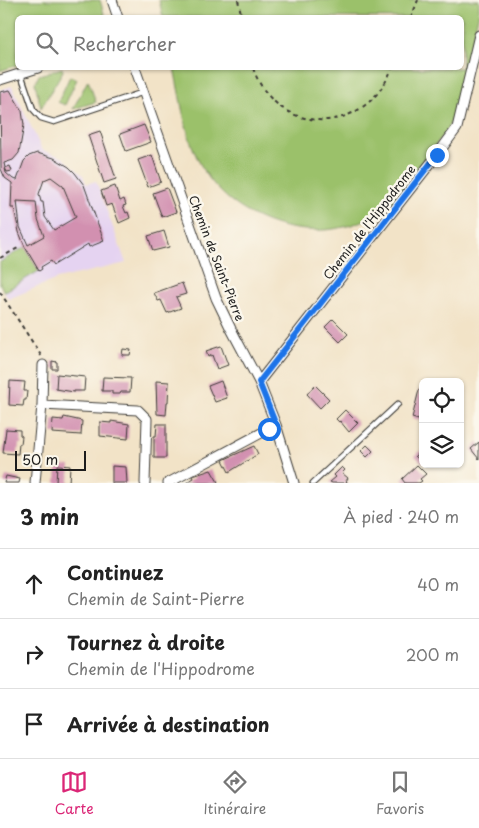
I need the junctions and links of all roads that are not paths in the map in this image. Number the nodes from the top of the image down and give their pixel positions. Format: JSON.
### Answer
{"nodes":[{"id":1,"x":112,"y":0,"type":"edge"},
{"id":2,"x":117,"y":15,"type":"edge"},
{"id":3,"x":479,"y":35,"type":"edge"},
{"id":4,"x":32,"y":70,"type":"edge"},
{"id":5,"x":136,"y":70,"type":"edge"},
{"id":6,"x":21,"y":74,"type":"junction"},
{"id":7,"x":0,"y":80,"type":"edge"},
{"id":8,"x":144,"y":92,"type":"junction"},
{"id":9,"x":43,"y":365,"type":"road end"},
{"id":10,"x":259,"y":382,"type":"junction"},
{"id":11,"x":42,"y":404,"type":"junction"},
{"id":12,"x":398,"y":404,"type":"dead end"},
{"id":13,"x":276,"y":425,"type":"junction"},
{"id":14,"x":35,"y":483,"type":"edge"},
{"id":15,"x":145,"y":483,"type":"edge"},
{"id":16,"x":168,"y":483,"type":"edge"},
{"id":17,"x":294,"y":483,"type":"edge"},
{"id":18,"x":312,"y":483,"type":"edge"}],
"edges":[{"from":1,"to":2,"type":"street"},
{"from":3,"to":10,"type":"street","name":"Chemin de l'Hippodrome"},
{"from":4,"to":6,"type":"street"},
{"from":5,"to":8,"type":"street","name":"Chemin de Saint-Pierre"},
{"from":6,"to":7,"type":"street"},
{"from":6,"to":8,"type":"lane"},
{"from":8,"to":10,"type":"street","name":"Chemin de Saint-Pierre"},
{"from":9,"to":11,"type":"street"},
{"from":10,"to":13,"type":"street","name":"Chemin de Saint-Pierre"},
{"from":11,"to":14,"type":"street"},
{"from":11,"to":15,"type":"street"},
{"from":12,"to":18,"type":"lane"},
{"from":13,"to":16,"type":"street"},
{"from":13,"to":17,"type":"street","name":"Chemin de Saint-Pierre"}]}
